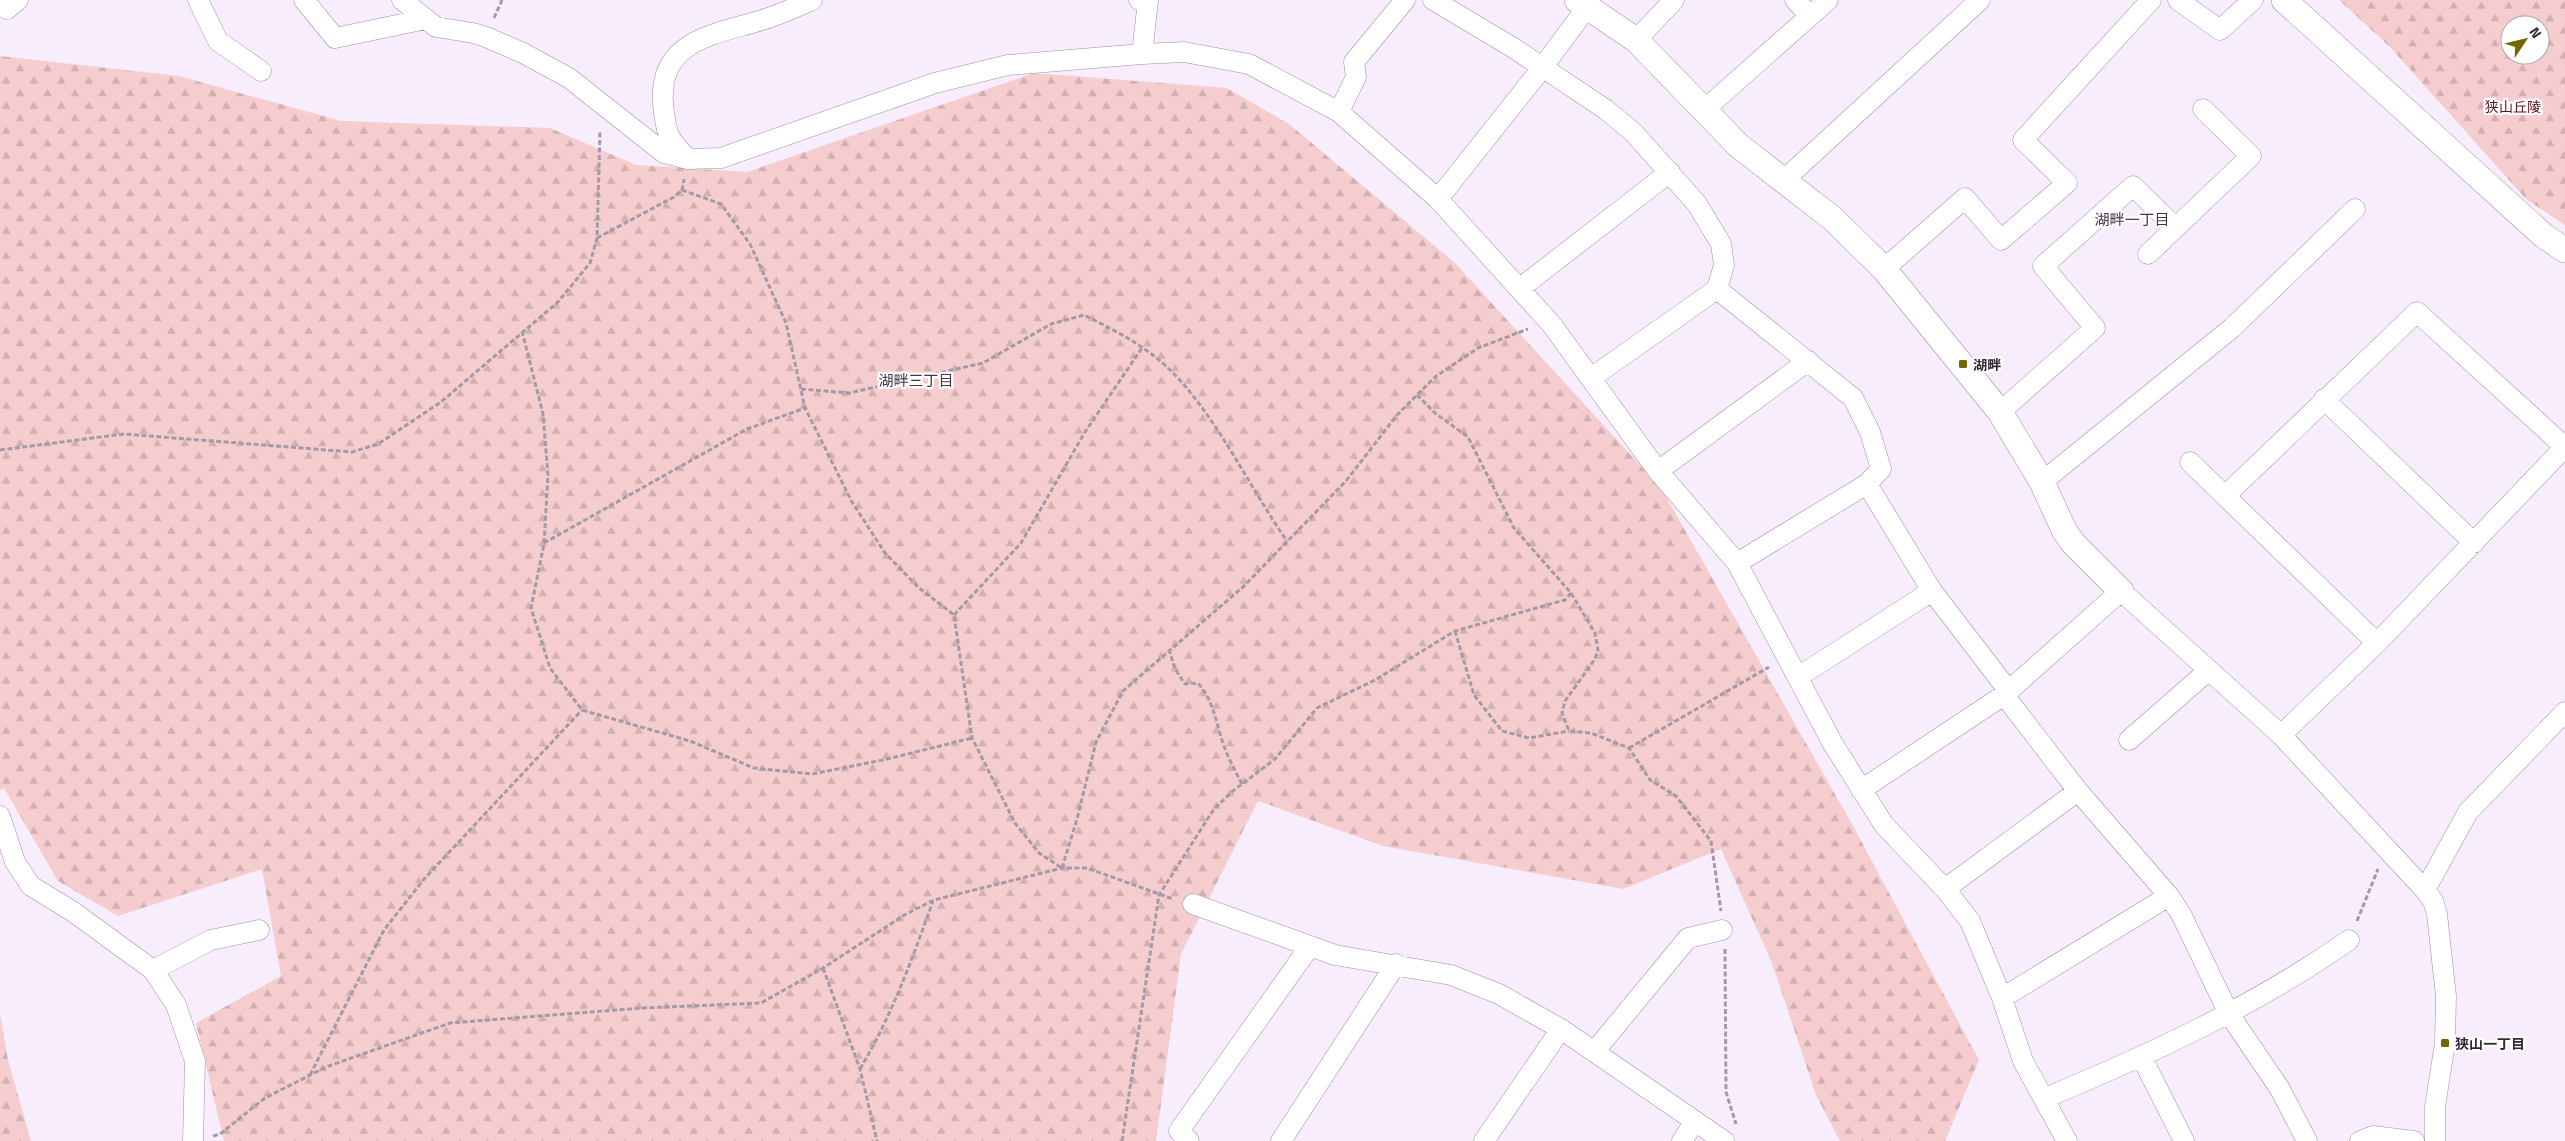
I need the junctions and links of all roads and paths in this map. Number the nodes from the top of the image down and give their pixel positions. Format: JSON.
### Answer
{"nodes":[{"id":1,"x":3,"y":0,"type":"edge"},
{"id":2,"x":18,"y":0,"type":"edge"},
{"id":3,"x":198,"y":0,"type":"edge"},
{"id":4,"x":304,"y":0,"type":"edge"},
{"id":5,"x":402,"y":0,"type":"edge"},
{"id":6,"x":812,"y":0,"type":"edge"},
{"id":7,"x":1138,"y":0,"type":"edge"},
{"id":8,"x":1405,"y":0,"type":"edge"},
{"id":9,"x":1432,"y":0,"type":"edge"},
{"id":10,"x":1674,"y":0,"type":"edge"},
{"id":11,"x":1795,"y":0,"type":"edge"},
{"id":12,"x":1828,"y":0,"type":"edge"},
{"id":13,"x":1980,"y":0,"type":"edge"},
{"id":14,"x":2151,"y":0,"type":"edge"},
{"id":15,"x":2178,"y":0,"type":"edge"},
{"id":16,"x":2253,"y":0,"type":"edge"},
{"id":17,"x":2284,"y":0,"type":"edge"},
{"id":18,"x":1582,"y":3,"type":"edge"},
{"id":19,"x":1810,"y":16,"type":"junction"},
{"id":20,"x":426,"y":20,"type":"junction"},
{"id":21,"x":1636,"y":40,"type":"junction"},
{"id":22,"x":1142,"y":54,"type":"junction"},
{"id":23,"x":1542,"y":68,"type":"junction"},
{"id":24,"x":261,"y":71,"type":"dead end"},
{"id":25,"x":602,"y":104,"type":"junction"},
{"id":26,"x":2203,"y":109,"type":"dead end"},
{"id":27,"x":1704,"y":110,"type":"junction"},
{"id":28,"x":1339,"y":112,"type":"junction"},
{"id":29,"x":688,"y":159,"type":"junction"},
{"id":30,"x":1670,"y":172,"type":"junction"},
{"id":31,"x":1784,"y":180,"type":"junction"},
{"id":32,"x":682,"y":190,"type":"dead end"},
{"id":33,"x":674,"y":197,"type":"dead end"},
{"id":34,"x":1438,"y":198,"type":"junction"},
{"id":35,"x":2355,"y":209,"type":"dead end"},
{"id":36,"x":2175,"y":227,"type":"junction"},
{"id":37,"x":597,"y":238,"type":"junction"},
{"id":38,"x":2565,"y":250,"type":"edge"},
{"id":39,"x":2148,"y":254,"type":"dead end"},
{"id":40,"x":1884,"y":269,"type":"junction"},
{"id":41,"x":1717,"y":288,"type":"junction"},
{"id":42,"x":1519,"y":289,"type":"junction"},
{"id":43,"x":1522,"y":330,"type":"dead end"},
{"id":44,"x":522,"y":331,"type":"junction"},
{"id":45,"x":1142,"y":348,"type":"junction"},
{"id":46,"x":1808,"y":362,"type":"junction"},
{"id":47,"x":1591,"y":378,"type":"junction"},
{"id":48,"x":800,"y":389,"type":"junction"},
{"id":49,"x":1417,"y":395,"type":"junction"},
{"id":50,"x":2324,"y":399,"type":"junction"},
{"id":51,"x":805,"y":408,"type":"junction"},
{"id":52,"x":2000,"y":412,"type":"junction"},
{"id":53,"x":2565,"y":447,"type":"edge"},
{"id":54,"x":0,"y":450,"type":"edge"},
{"id":55,"x":2190,"y":462,"type":"dead end"},
{"id":56,"x":1658,"y":471,"type":"junction"},
{"id":57,"x":2042,"y":482,"type":"junction"},
{"id":58,"x":1867,"y":484,"type":"junction"},
{"id":59,"x":2225,"y":496,"type":"junction"},
{"id":60,"x":1287,"y":541,"type":"junction"},
{"id":61,"x":2474,"y":543,"type":"junction"},
{"id":62,"x":544,"y":544,"type":"junction"},
{"id":63,"x":1738,"y":563,"type":"junction"},
{"id":64,"x":1932,"y":591,"type":"junction"},
{"id":65,"x":2121,"y":591,"type":"junction"},
{"id":66,"x":1571,"y":593,"type":"junction"},
{"id":67,"x":954,"y":616,"type":"junction"},
{"id":68,"x":1455,"y":631,"type":"junction"},
{"id":69,"x":2377,"y":643,"type":"junction"},
{"id":70,"x":1168,"y":649,"type":"junction"},
{"id":71,"x":2209,"y":670,"type":"junction"},
{"id":72,"x":1760,"y":673,"type":"dead end"},
{"id":73,"x":1798,"y":677,"type":"junction"},
{"id":74,"x":2006,"y":693,"type":"junction"},
{"id":75,"x":582,"y":710,"type":"junction"},
{"id":76,"x":2565,"y":712,"type":"edge"},
{"id":77,"x":1569,"y":731,"type":"junction"},
{"id":78,"x":2281,"y":736,"type":"junction"},
{"id":79,"x":972,"y":738,"type":"junction"},
{"id":80,"x":2129,"y":740,"type":"dead end"},
{"id":81,"x":1629,"y":748,"type":"junction"},
{"id":82,"x":1242,"y":784,"type":"junction"},
{"id":83,"x":1861,"y":790,"type":"junction"},
{"id":84,"x":2078,"y":791,"type":"junction"},
{"id":85,"x":0,"y":816,"type":"edge"},
{"id":86,"x":2386,"y":847,"type":"junction"},
{"id":87,"x":1062,"y":868,"type":"junction"},
{"id":88,"x":1945,"y":889,"type":"junction"},
{"id":89,"x":2425,"y":890,"type":"junction"},
{"id":90,"x":1159,"y":895,"type":"junction"},
{"id":91,"x":2169,"y":896,"type":"junction"},
{"id":92,"x":934,"y":900,"type":"junction"},
{"id":93,"x":1193,"y":904,"type":"joint"},
{"id":94,"x":259,"y":930,"type":"dead end"},
{"id":95,"x":1722,"y":930,"type":"junction"},
{"id":96,"x":2349,"y":940,"type":"joint"},
{"id":97,"x":1310,"y":946,"type":"junction"},
{"id":98,"x":1396,"y":964,"type":"junction"},
{"id":99,"x":823,"y":968,"type":"junction"},
{"id":100,"x":153,"y":970,"type":"junction"},
{"id":101,"x":2002,"y":998,"type":"junction"},
{"id":102,"x":2228,"y":1014,"type":"junction"},
{"id":103,"x":1561,"y":1028,"type":"junction"},
{"id":104,"x":1594,"y":1052,"type":"junction"},
{"id":105,"x":2142,"y":1058,"type":"junction"},
{"id":106,"x":860,"y":1069,"type":"junction"},
{"id":107,"x":310,"y":1075,"type":"junction"},
{"id":108,"x":2045,"y":1098,"type":"junction"},
{"id":109,"x":1695,"y":1122,"type":"junction"},
{"id":110,"x":1732,"y":1137,"type":"edge"},
{"id":111,"x":199,"y":1140,"type":"edge"},
{"id":112,"x":877,"y":1141,"type":"edge"},
{"id":113,"x":1122,"y":1141,"type":"edge"},
{"id":114,"x":1190,"y":1141,"type":"edge"},
{"id":115,"x":1280,"y":1141,"type":"edge"},
{"id":116,"x":1484,"y":1141,"type":"edge"},
{"id":117,"x":1682,"y":1141,"type":"edge"},
{"id":118,"x":2067,"y":1141,"type":"edge"},
{"id":119,"x":2184,"y":1141,"type":"edge"},
{"id":120,"x":2307,"y":1141,"type":"edge"},
{"id":121,"x":2360,"y":1141,"type":"edge"},
{"id":122,"x":2414,"y":1141,"type":"edge"},
{"id":123,"x":2435,"y":1141,"type":"edge"}],
"edges":[{"from":1,"to":2,"type":"street"},
{"from":3,"to":24,"type":"street"},
{"from":4,"to":20,"type":"street"},
{"from":5,"to":20,"type":"street"},
{"from":6,"to":29,"type":"street"},
{"from":7,"to":22,"type":"street"},
{"from":8,"to":28,"type":"street"},
{"from":9,"to":23,"type":"street"},
{"from":10,"to":21,"type":"street"},
{"from":11,"to":19,"type":"street"},
{"from":12,"to":19,"type":"street"},
{"from":13,"to":31,"type":"street"},
{"from":14,"to":40,"type":"street"},
{"from":15,"to":16,"type":"street"},
{"from":17,"to":38,"type":"street"},
{"from":18,"to":21,"type":"street"},
{"from":18,"to":23,"type":"street"},
{"from":19,"to":27,"type":"street"},
{"from":20,"to":25,"type":"street"},
{"from":21,"to":27,"type":"street"},
{"from":22,"to":28,"type":"street"},
{"from":22,"to":29,"type":"street"},
{"from":23,"to":30,"type":"street"},
{"from":23,"to":34,"type":"street"},
{"from":25,"to":29,"type":"street"},
{"from":25,"to":37,"type":"path"},
{"from":26,"to":36,"type":"street"},
{"from":27,"to":31,"type":"street"},
{"from":28,"to":34,"type":"street"},
{"from":30,"to":41,"type":"street"},
{"from":30,"to":42,"type":"street"},
{"from":31,"to":40,"type":"street"},
{"from":32,"to":48,"type":"path"},
{"from":33,"to":37,"type":"path"},
{"from":34,"to":42,"type":"street"},
{"from":35,"to":57,"type":"street"},
{"from":36,"to":39,"type":"street"},
{"from":36,"to":52,"type":"street"},
{"from":37,"to":44,"type":"path"},
{"from":40,"to":52,"type":"street"},
{"from":41,"to":46,"type":"street"},
{"from":41,"to":47,"type":"street"},
{"from":42,"to":47,"type":"street"},
{"from":43,"to":49,"type":"path"},
{"from":44,"to":54,"type":"path"},
{"from":44,"to":62,"type":"path"},
{"from":45,"to":48,"type":"path"},
{"from":45,"to":60,"type":"path"},
{"from":45,"to":67,"type":"path"},
{"from":46,"to":56,"type":"street"},
{"from":46,"to":58,"type":"street"},
{"from":47,"to":56,"type":"street"},
{"from":48,"to":51,"type":"path"},
{"from":49,"to":60,"type":"path"},
{"from":49,"to":66,"type":"path"},
{"from":50,"to":53,"type":"street"},
{"from":50,"to":59,"type":"street"},
{"from":50,"to":61,"type":"street"},
{"from":51,"to":62,"type":"path"},
{"from":51,"to":67,"type":"path"},
{"from":52,"to":57,"type":"street"},
{"from":53,"to":61,"type":"street"},
{"from":55,"to":59,"type":"street"},
{"from":56,"to":63,"type":"street"},
{"from":57,"to":65,"type":"street"},
{"from":58,"to":63,"type":"street"},
{"from":58,"to":64,"type":"street"},
{"from":59,"to":69,"type":"street"},
{"from":60,"to":70,"type":"path"},
{"from":61,"to":69,"type":"street"},
{"from":62,"to":75,"type":"path"},
{"from":63,"to":73,"type":"street"},
{"from":64,"to":73,"type":"street"},
{"from":64,"to":74,"type":"street"},
{"from":65,"to":71,"type":"street"},
{"from":65,"to":74,"type":"street"},
{"from":66,"to":68,"type":"path"},
{"from":66,"to":77,"type":"path"},
{"from":67,"to":79,"type":"path"},
{"from":68,"to":77,"type":"path"},
{"from":68,"to":82,"type":"path"},
{"from":69,"to":78,"type":"street"},
{"from":70,"to":82,"type":"path"},
{"from":70,"to":87,"type":"path"},
{"from":71,"to":78,"type":"street"},
{"from":71,"to":80,"type":"street"},
{"from":72,"to":81,"type":"path"},
{"from":73,"to":83,"type":"street"},
{"from":74,"to":83,"type":"street"},
{"from":74,"to":84,"type":"street"},
{"from":75,"to":79,"type":"path"},
{"from":75,"to":107,"type":"path"},
{"from":76,"to":89,"type":"street"},
{"from":77,"to":81,"type":"path"},
{"from":78,"to":86,"type":"street"},
{"from":79,"to":87,"type":"path"},
{"from":81,"to":95,"type":"path"},
{"from":82,"to":90,"type":"path"},
{"from":83,"to":88,"type":"street"},
{"from":84,"to":88,"type":"street"},
{"from":84,"to":91,"type":"street"},
{"from":85,"to":100,"type":"street"},
{"from":86,"to":89,"type":"street"},
{"from":86,"to":96,"type":"path"},
{"from":87,"to":90,"type":"path"},
{"from":87,"to":92,"type":"path"},
{"from":88,"to":101,"type":"street"},
{"from":89,"to":123,"type":"street"},
{"from":90,"to":93,"type":"path"},
{"from":90,"to":113,"type":"path"},
{"from":91,"to":101,"type":"street"},
{"from":91,"to":102,"type":"street"},
{"from":92,"to":99,"type":"path"},
{"from":92,"to":106,"type":"path"},
{"from":93,"to":97,"type":"street"},
{"from":94,"to":100,"type":"street"},
{"from":95,"to":104,"type":"street"},
{"from":95,"to":110,"type":"path"},
{"from":96,"to":102,"type":"street"},
{"from":97,"to":98,"type":"street"},
{"from":97,"to":114,"type":"street"},
{"from":98,"to":103,"type":"street"},
{"from":98,"to":115,"type":"street"},
{"from":99,"to":106,"type":"path"},
{"from":99,"to":107,"type":"path"},
{"from":100,"to":111,"type":"street"},
{"from":101,"to":108,"type":"street"},
{"from":102,"to":105,"type":"street"},
{"from":102,"to":120,"type":"street"},
{"from":103,"to":104,"type":"street"},
{"from":103,"to":116,"type":"street"},
{"from":104,"to":109,"type":"street"},
{"from":105,"to":108,"type":"street"},
{"from":105,"to":119,"type":"street"},
{"from":106,"to":112,"type":"path"},
{"from":107,"to":111,"type":"path"},
{"from":108,"to":118,"type":"street"},
{"from":109,"to":110,"type":"street"},
{"from":109,"to":117,"type":"street"},
{"from":121,"to":122,"type":"street"}]}
